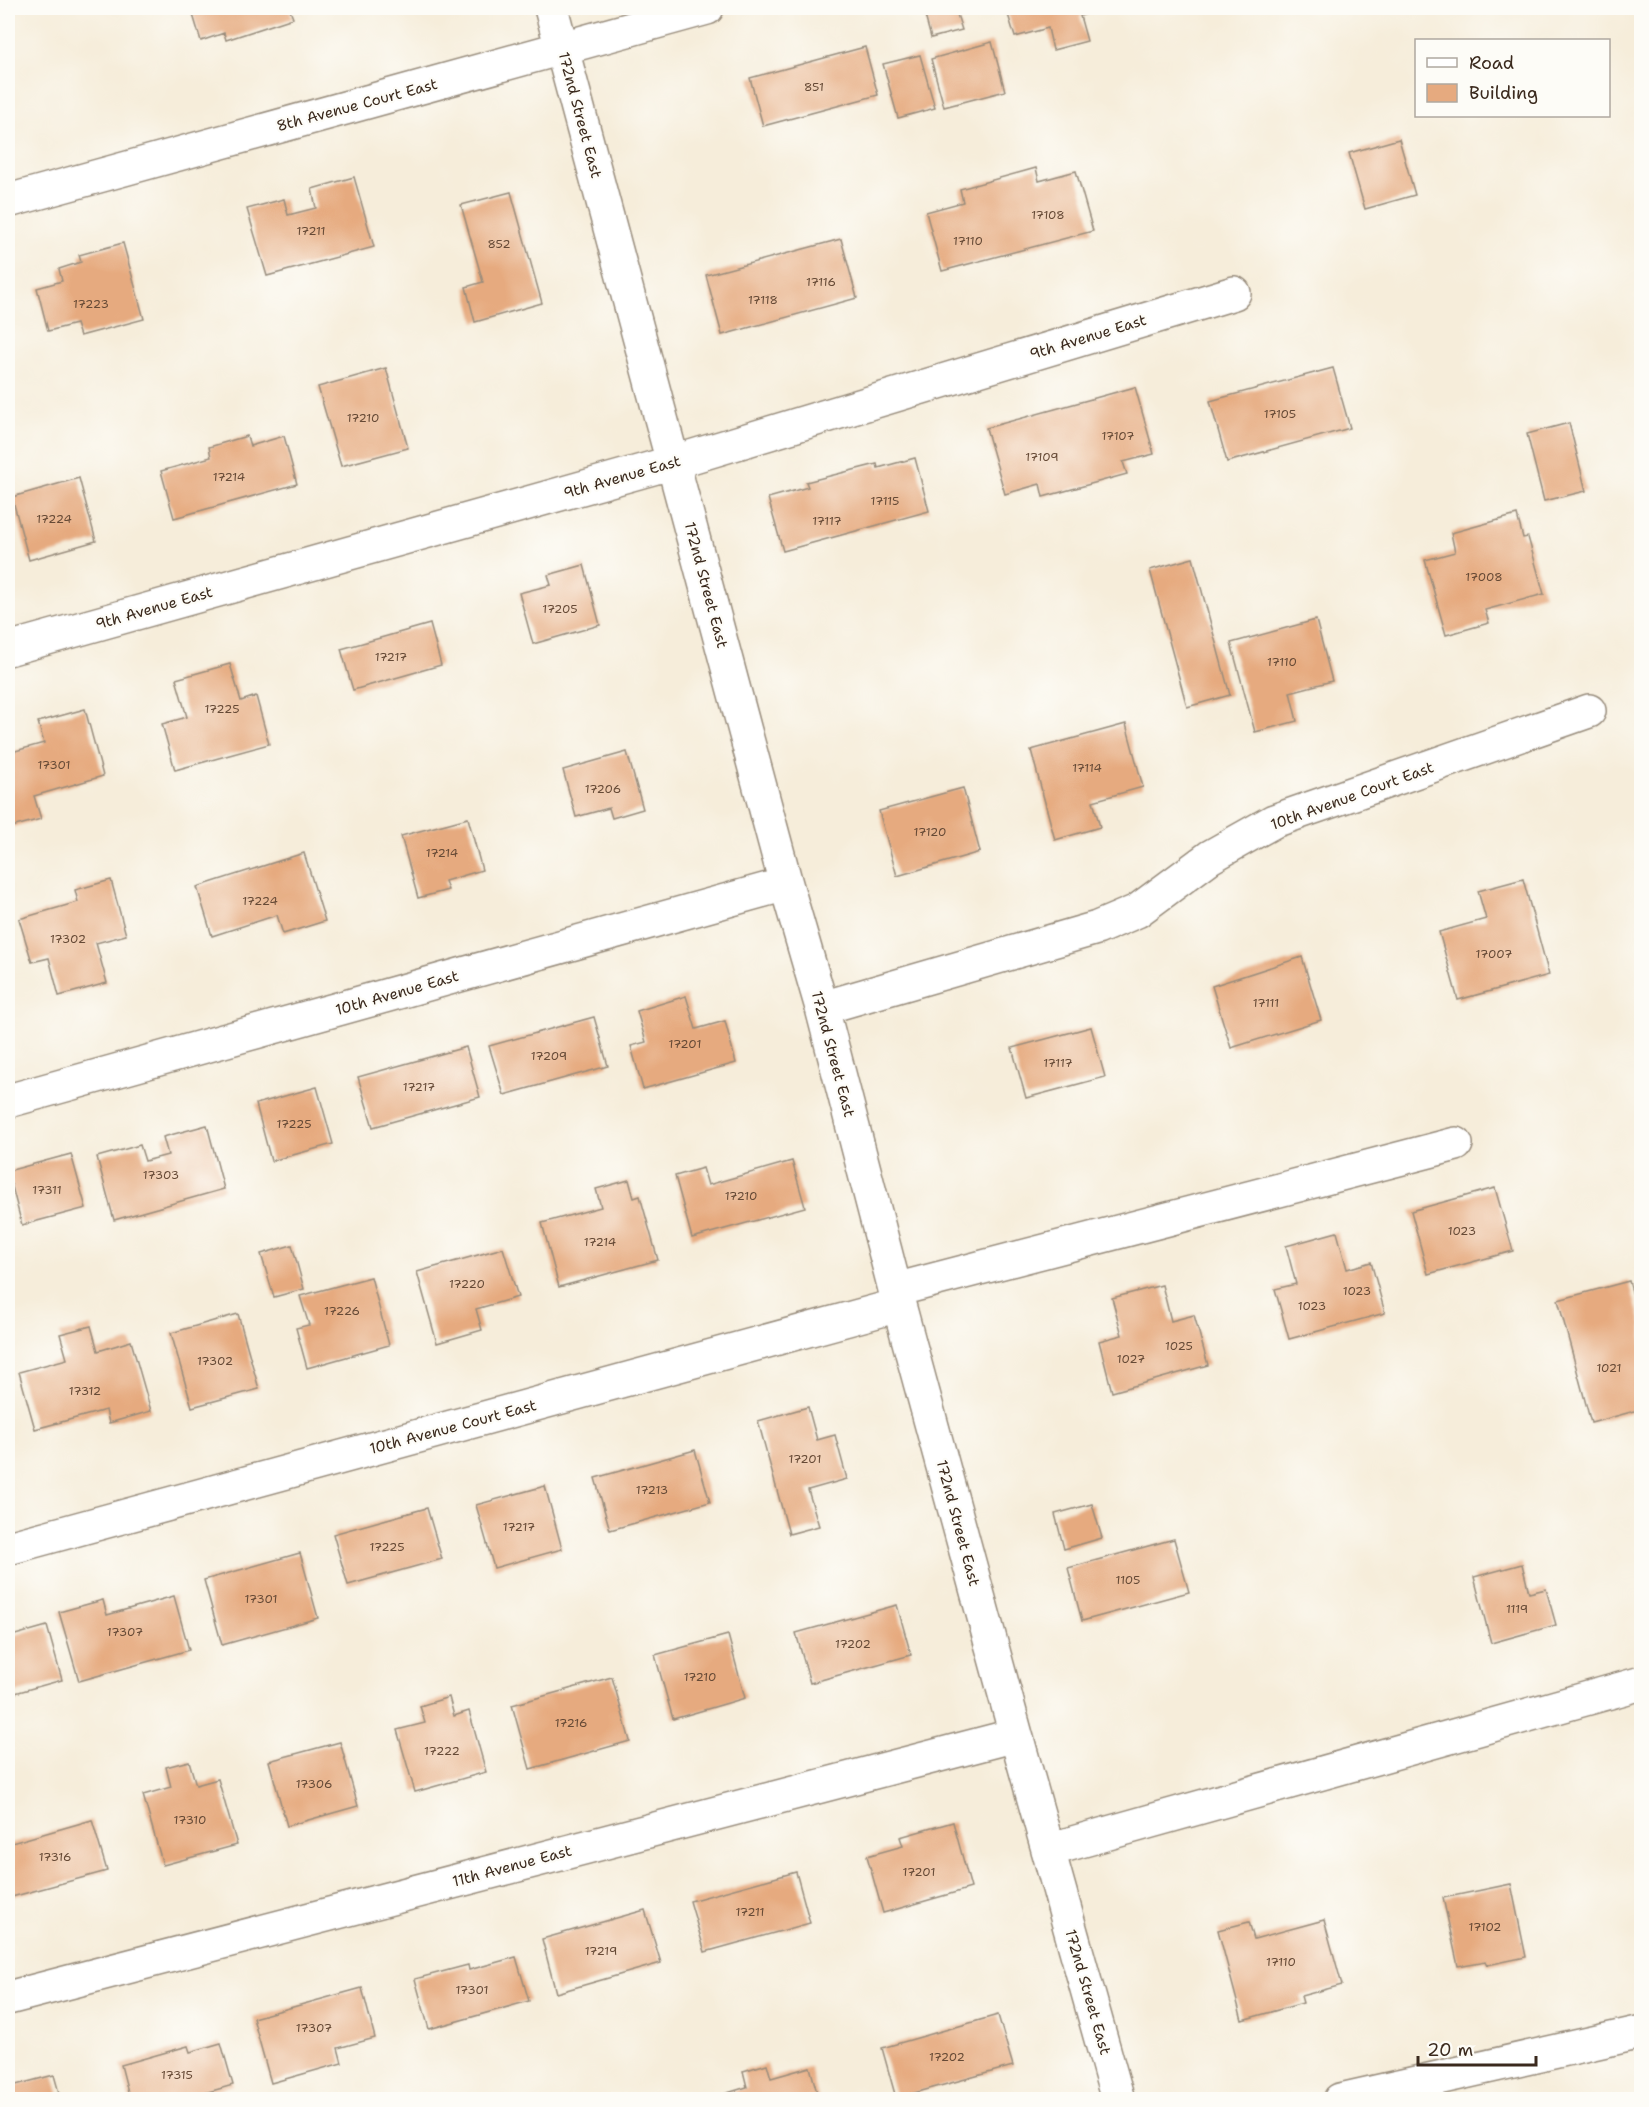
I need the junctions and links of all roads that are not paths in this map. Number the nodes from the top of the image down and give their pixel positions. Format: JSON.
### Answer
{"nodes":[{"id":1,"x":551,"y":8,"type":"edge"},
{"id":2,"x":707,"y":8,"type":"edge"},
{"id":3,"x":562,"y":49,"type":"junction"},
{"id":4,"x":8,"y":201,"type":"edge"},
{"id":5,"x":1233,"y":293,"type":"dead end"},
{"id":6,"x":674,"y":462,"type":"junction"},
{"id":7,"x":8,"y":649,"type":"edge"},
{"id":8,"x":1590,"y":711,"type":"dead end"},
{"id":9,"x":786,"y":884,"type":"junction"},
{"id":10,"x":822,"y":1008,"type":"junction"},
{"id":11,"x":8,"y":1101,"type":"edge"},
{"id":12,"x":1456,"y":1144,"type":"dead end"},
{"id":13,"x":897,"y":1298,"type":"junction"},
{"id":14,"x":8,"y":1548,"type":"edge"},
{"id":15,"x":1641,"y":1683,"type":"edge"},
{"id":16,"x":1016,"y":1735,"type":"junction"},
{"id":17,"x":1048,"y":1850,"type":"junction"},
{"id":18,"x":8,"y":1998,"type":"edge"},
{"id":19,"x":1641,"y":2032,"type":"edge"},
{"id":20,"x":1118,"y":2100,"type":"edge"},
{"id":21,"x":1340,"y":2100,"type":"edge"}],
"edges":[{"from":1,"to":3,"type":"street","name":"172nd Street East"},
{"from":2,"to":3,"type":"street","name":"8th Avenue Court East"},
{"from":3,"to":4,"type":"street","name":"8th Avenue Court East"},
{"from":3,"to":6,"type":"street","name":"172nd Street East"},
{"from":5,"to":6,"type":"street","name":"9th Avenue East"},
{"from":6,"to":7,"type":"street","name":"9th Avenue East"},
{"from":6,"to":9,"type":"street","name":"172nd Street East"},
{"from":8,"to":10,"type":"street","name":"10th Avenue Court East"},
{"from":9,"to":10,"type":"street","name":"172nd Street East"},
{"from":9,"to":11,"type":"street","name":"10th Avenue East"},
{"from":10,"to":13,"type":"street","name":"172nd Street East"},
{"from":12,"to":13,"type":"street","name":"10th Avenue Court East"},
{"from":13,"to":14,"type":"street","name":"10th Avenue Court East"},
{"from":13,"to":16,"type":"street","name":"172nd Street East"},
{"from":15,"to":17,"type":"street"},
{"from":16,"to":17,"type":"street","name":"172nd Street East"},
{"from":16,"to":18,"type":"street","name":"11th Avenue East"},
{"from":17,"to":20,"type":"street","name":"172nd Street East"},
{"from":19,"to":21,"type":"street"}]}
